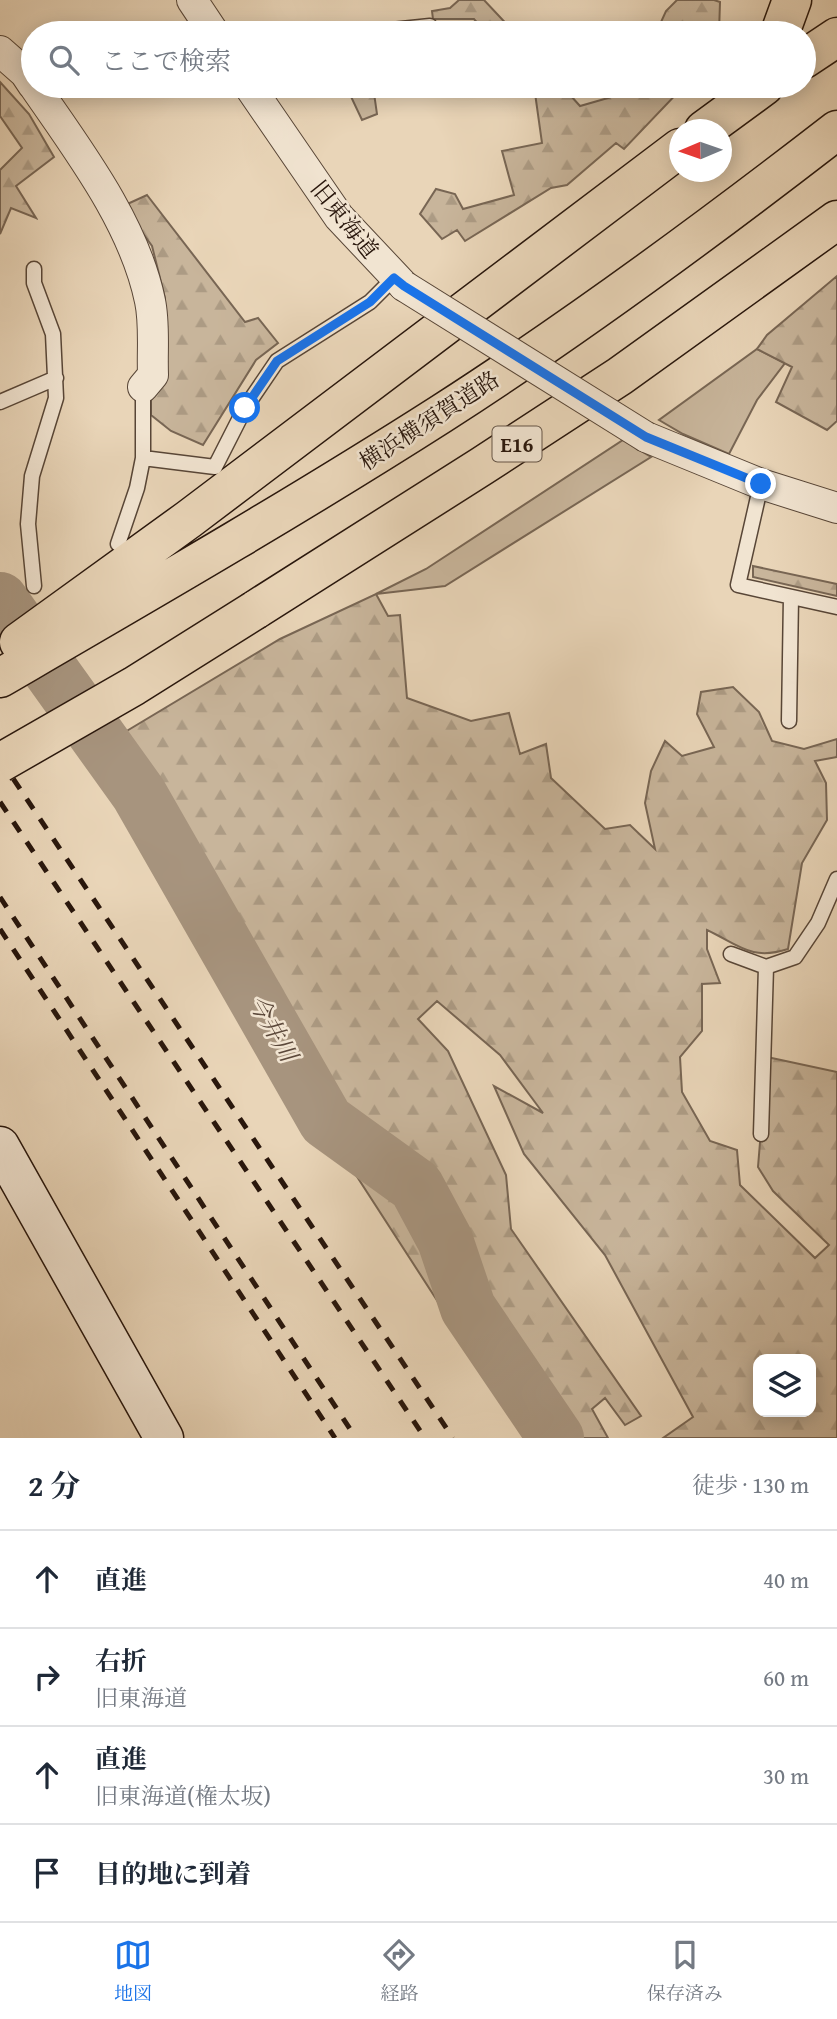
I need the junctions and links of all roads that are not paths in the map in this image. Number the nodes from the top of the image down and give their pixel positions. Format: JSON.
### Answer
{"nodes":[{"id":1,"x":192,"y":0,"type":"edge"},
{"id":2,"x":792,"y":0,"type":"edge"},
{"id":3,"x":206,"y":21,"type":"edge"},
{"id":4,"x":784,"y":21,"type":"edge"},
{"id":5,"x":837,"y":37,"type":"edge"},
{"id":6,"x":0,"y":51,"type":"edge"},
{"id":7,"x":816,"y":51,"type":"edge"},
{"id":8,"x":21,"y":69,"type":"edge"},
{"id":9,"x":43,"y":98,"type":"edge"},
{"id":10,"x":257,"y":98,"type":"edge"},
{"id":11,"x":743,"y":98,"type":"edge"},
{"id":12,"x":718,"y":119,"type":"edge"},
{"id":13,"x":837,"y":130,"type":"edge"},
{"id":14,"x":669,"y":156,"type":"edge"},
{"id":15,"x":837,"y":220,"type":"edge"},
{"id":16,"x":34,"y":269,"type":"dead end"},
{"id":17,"x":399,"y":282,"type":"junction"},
{"id":18,"x":56,"y":378,"type":"junction"},
{"id":19,"x":143,"y":387,"type":"joint"},
{"id":20,"x":0,"y":402,"type":"edge"},
{"id":21,"x":143,"y":458,"type":"junction"},
{"id":22,"x":761,"y":484,"type":"junction"},
{"id":23,"x":837,"y":508,"type":"edge"},
{"id":24,"x":118,"y":544,"type":"dead end"},
{"id":25,"x":34,"y":586,"type":"dead end"},
{"id":26,"x":792,"y":597,"type":"junction"},
{"id":27,"x":837,"y":607,"type":"edge"},
{"id":28,"x":0,"y":655,"type":"edge"},
{"id":29,"x":0,"y":678,"type":"edge"},
{"id":30,"x":789,"y":721,"type":"dead end"},
{"id":31,"x":0,"y":763,"type":"edge"},
{"id":32,"x":837,"y":880,"type":"edge"},
{"id":33,"x":731,"y":954,"type":"dead end"},
{"id":34,"x":766,"y":967,"type":"junction"},
{"id":35,"x":761,"y":1134,"type":"dead end"},
{"id":36,"x":0,"y":1146,"type":"edge"},
{"id":37,"x":164,"y":1438,"type":"edge"}],
"edges":[{"from":1,"to":3,"type":"street"},
{"from":2,"to":4,"type":"highway"},
{"from":5,"to":7,"type":"highway"},
{"from":6,"to":8,"type":"street"},
{"from":9,"to":19,"type":"street"},
{"from":10,"to":17,"type":"street","name":"旧東海道"},
{"from":11,"to":12,"type":"highway"},
{"from":13,"to":29,"type":"highway","name":"横浜横須賀道路"},
{"from":14,"to":28,"type":"highway"},
{"from":15,"to":31,"type":"highway","number":"E16","bridge":true},
{"from":16,"to":18,"type":"lane"},
{"from":17,"to":21,"type":"lane"},
{"from":17,"to":22,"type":"street","name":"旧東海道","bridge":true},
{"from":18,"to":20,"type":"lane"},
{"from":18,"to":25,"type":"lane"},
{"from":19,"to":21,"type":"lane"},
{"from":21,"to":24,"type":"lane"},
{"from":22,"to":23,"type":"street","name":"旧東海道"},
{"from":22,"to":26,"type":"lane"},
{"from":26,"to":27,"type":"lane"},
{"from":26,"to":30,"type":"lane"},
{"from":32,"to":34,"type":"lane"},
{"from":33,"to":34,"type":"lane"},
{"from":34,"to":35,"type":"lane"},
{"from":36,"to":37,"type":"street"}]}
